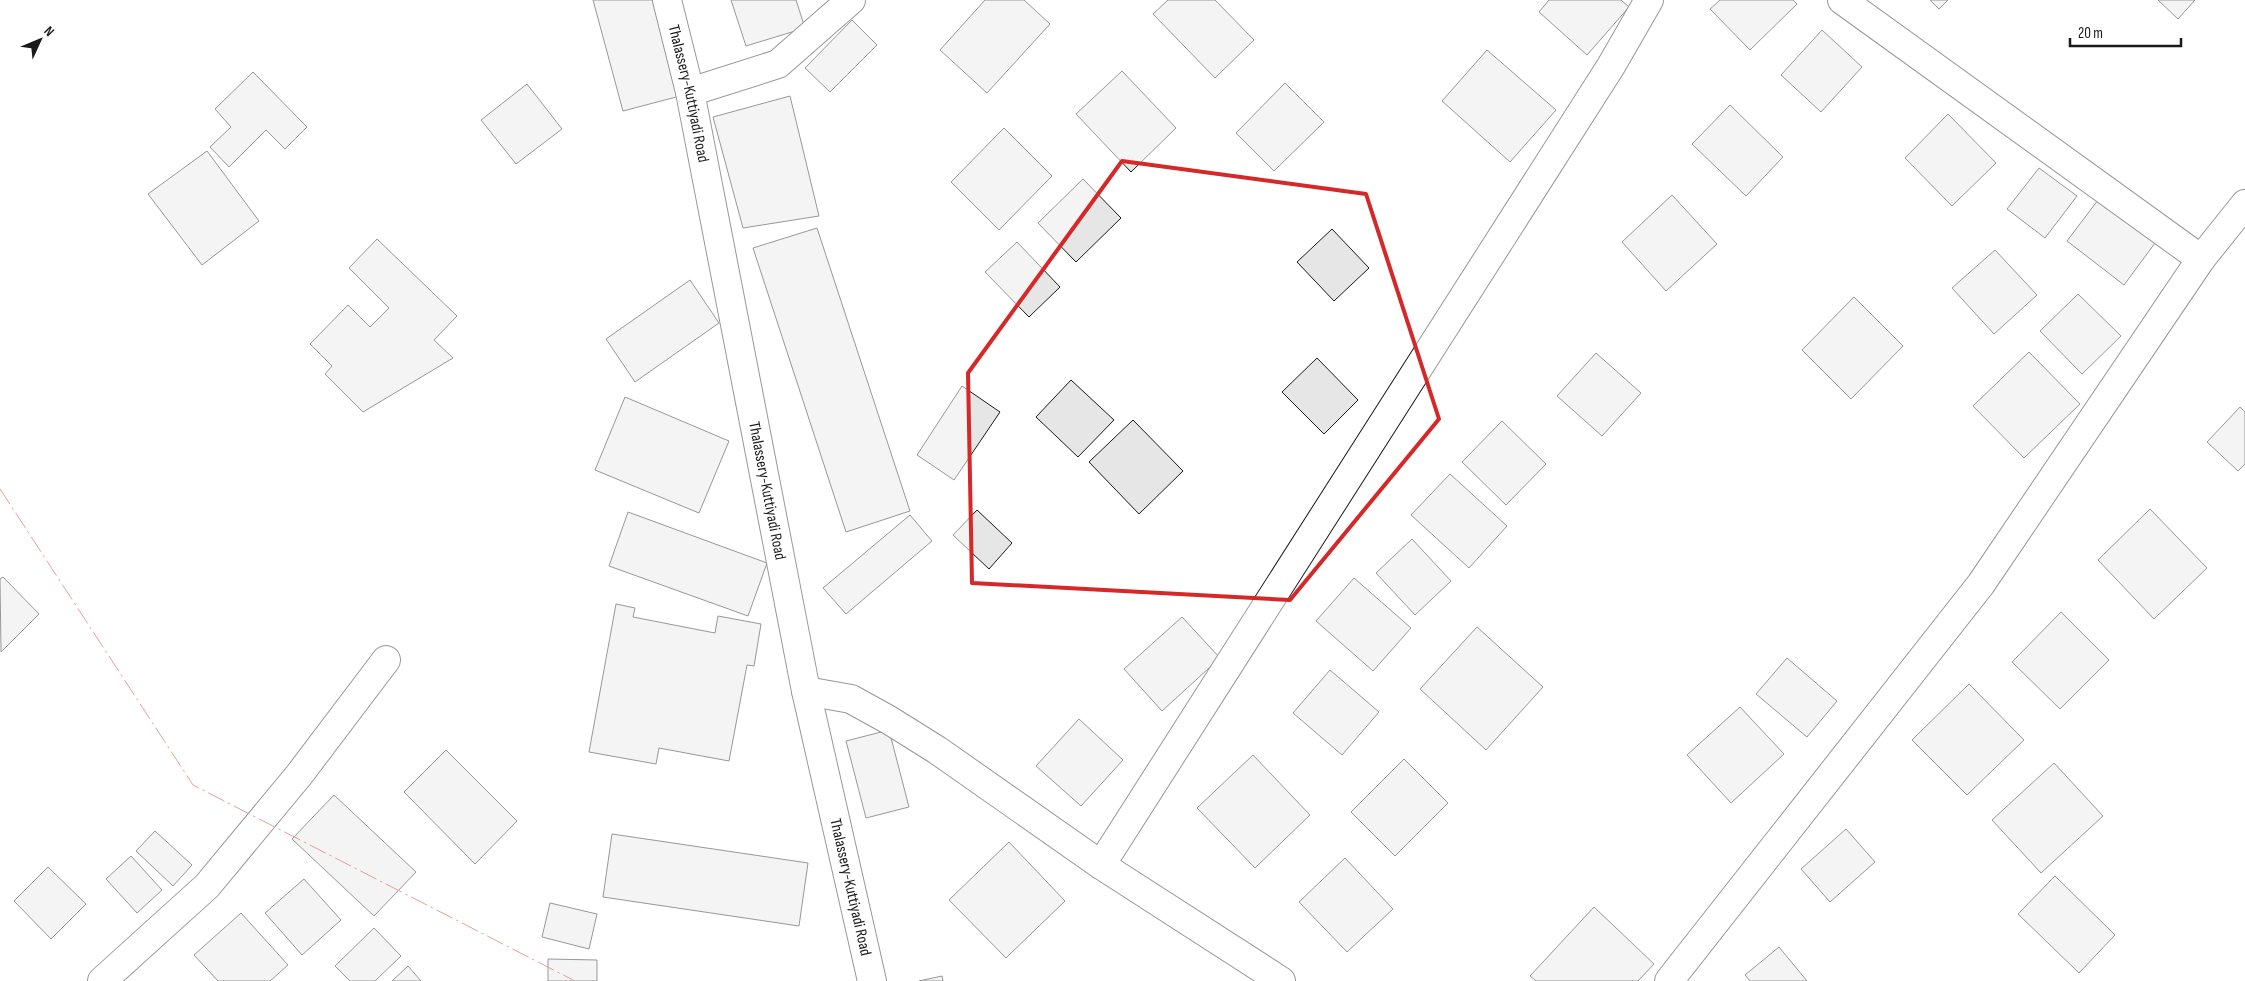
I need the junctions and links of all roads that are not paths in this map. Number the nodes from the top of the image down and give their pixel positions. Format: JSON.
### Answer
{"nodes":[{"id":1,"x":666,"y":0,"type":"edge"},
{"id":2,"x":851,"y":0,"type":"edge"},
{"id":3,"x":1649,"y":0,"type":"edge"},
{"id":4,"x":1842,"y":0,"type":"edge"},
{"id":5,"x":690,"y":92,"type":"junction"},
{"id":6,"x":2245,"y":204,"type":"edge"},
{"id":7,"x":2201,"y":259,"type":"junction"},
{"id":8,"x":386,"y":660,"type":"dead end"},
{"id":9,"x":806,"y":692,"type":"junction"},
{"id":10,"x":1101,"y":864,"type":"junction"},
{"id":11,"x":102,"y":981,"type":"edge"},
{"id":12,"x":872,"y":981,"type":"edge"},
{"id":13,"x":1281,"y":981,"type":"edge"},
{"id":14,"x":1669,"y":981,"type":"edge"}],
"edges":[{"from":1,"to":5,"type":"street","name":"Thalassery-Kuttiyadi Road"},
{"from":2,"to":5,"type":"street"},
{"from":3,"to":10,"type":"street"},
{"from":4,"to":7,"type":"street"},
{"from":5,"to":9,"type":"street","name":"Thalassery-Kuttiyadi Road"},
{"from":6,"to":7,"type":"street"},
{"from":7,"to":14,"type":"street"},
{"from":8,"to":11,"type":"street"},
{"from":9,"to":10,"type":"street"},
{"from":9,"to":12,"type":"street","name":"Thalassery-Kuttiyadi Road"},
{"from":10,"to":13,"type":"street"}]}
